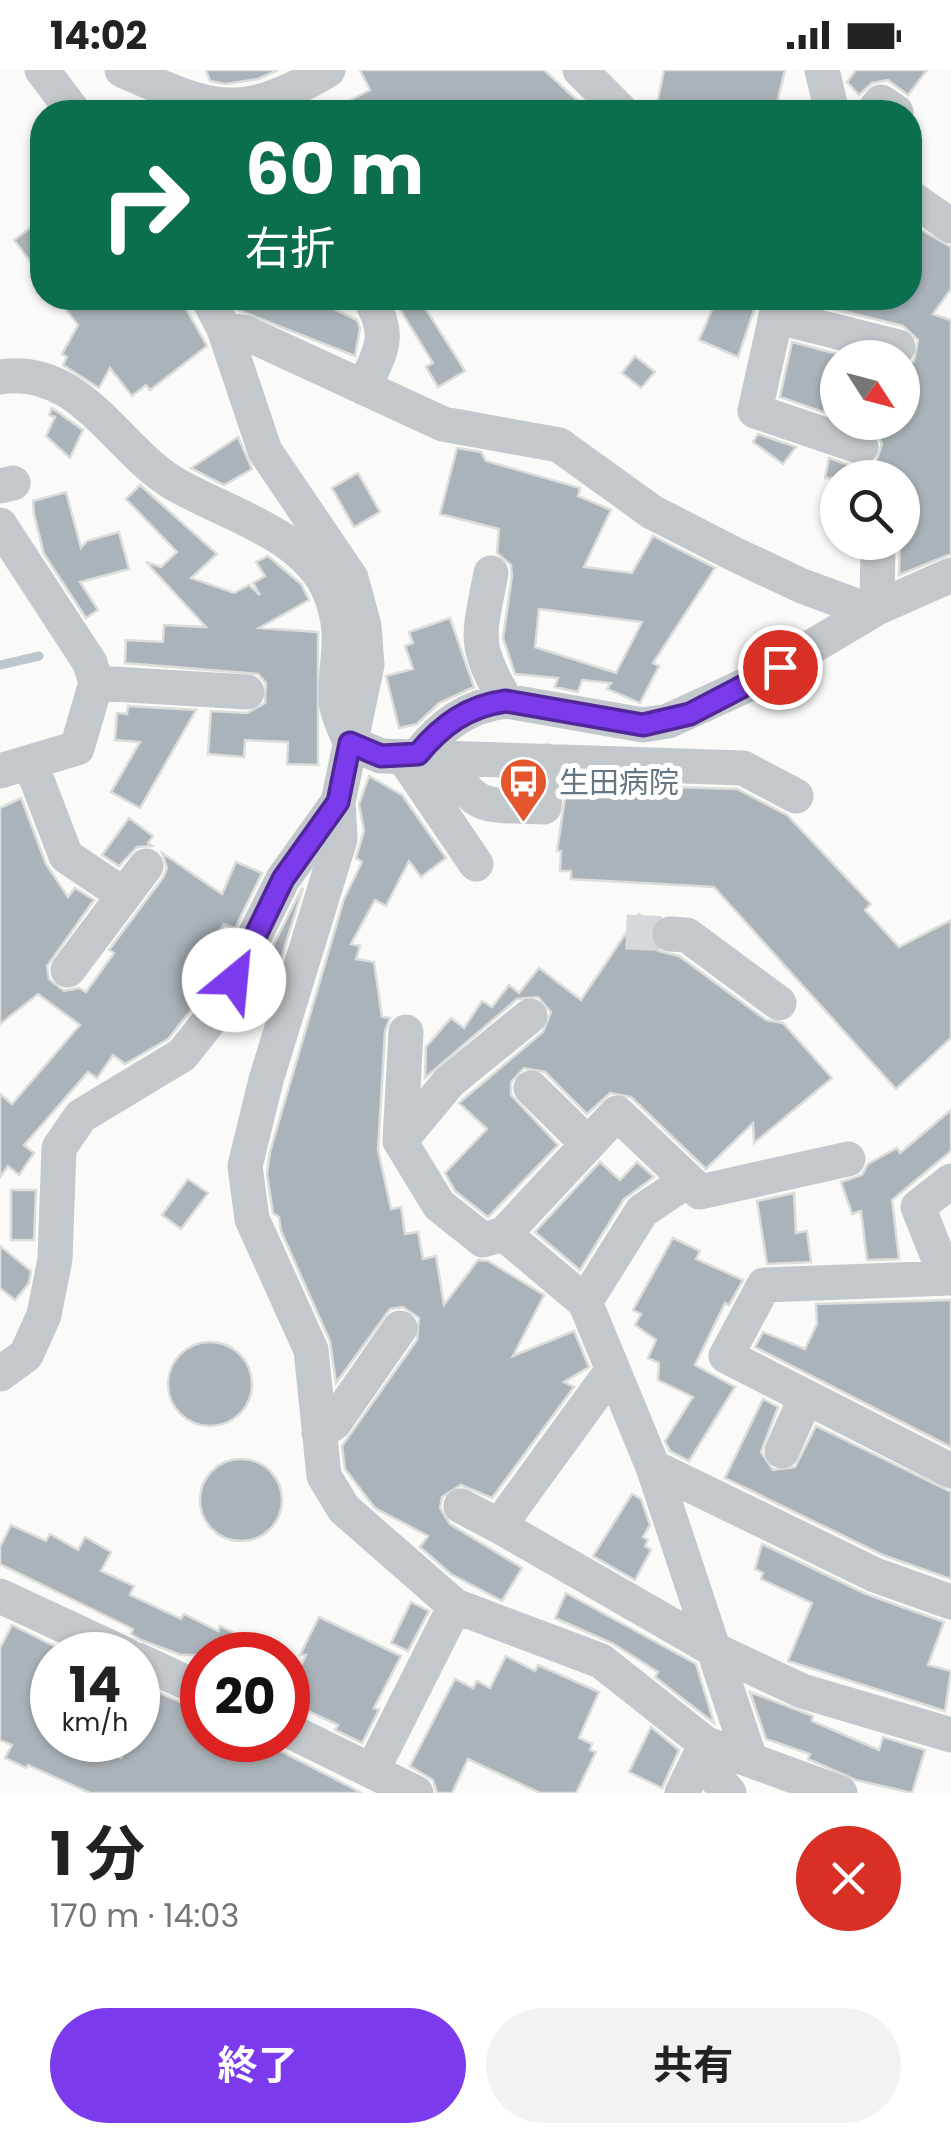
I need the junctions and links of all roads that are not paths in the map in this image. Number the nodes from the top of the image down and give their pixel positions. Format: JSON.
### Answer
{"nodes":[{"id":1,"x":42,"y":70,"type":"edge"},
{"id":2,"x":328,"y":70,"type":"edge"},
{"id":3,"x":580,"y":70,"type":"edge"},
{"id":4,"x":822,"y":70,"type":"edge"},
{"id":5,"x":131,"y":72,"type":"edge"},
{"id":6,"x":269,"y":83,"type":"edge"},
{"id":7,"x":65,"y":100,"type":"edge"},
{"id":8,"x":192,"y":100,"type":"edge"},
{"id":9,"x":245,"y":100,"type":"edge"},
{"id":10,"x":610,"y":100,"type":"edge"},
{"id":11,"x":829,"y":100,"type":"edge"},
{"id":12,"x":922,"y":205,"type":"edge"},
{"id":13,"x":951,"y":226,"type":"edge"},
{"id":14,"x":214,"y":310,"type":"edge"},
{"id":15,"x":377,"y":310,"type":"edge"},
{"id":16,"x":778,"y":310,"type":"edge"},
{"id":17,"x":788,"y":310,"type":"edge"},
{"id":18,"x":224,"y":329,"type":"junction"},
{"id":19,"x":875,"y":340,"type":"edge"},
{"id":20,"x":0,"y":377,"type":"edge"},
{"id":21,"x":364,"y":388,"type":"junction"},
{"id":22,"x":861,"y":447,"type":"dead end"},
{"id":23,"x":0,"y":524,"type":"edge"},
{"id":24,"x":878,"y":560,"type":"edge"},
{"id":25,"x":491,"y":572,"type":"dead end"},
{"id":26,"x":951,"y":575,"type":"edge"},
{"id":27,"x":877,"y":608,"type":"junction"},
{"id":28,"x":96,"y":683,"type":"junction"},
{"id":29,"x":248,"y":692,"type":"dead end"},
{"id":30,"x":506,"y":701,"type":"junction"},
{"id":31,"x":350,"y":743,"type":"junction"},
{"id":32,"x":422,"y":756,"type":"junction"},
{"id":33,"x":547,"y":761,"type":"junction"},
{"id":34,"x":15,"y":766,"type":"edge"},
{"id":35,"x":796,"y":796,"type":"dead end"},
{"id":36,"x":338,"y":802,"type":"junction"},
{"id":37,"x":476,"y":864,"type":"dead end"},
{"id":38,"x":146,"y":866,"type":"dead end"},
{"id":39,"x":124,"y":896,"type":"junction"},
{"id":40,"x":670,"y":934,"type":"tunnel mouth"},
{"id":41,"x":68,"y":970,"type":"dead end"},
{"id":42,"x":779,"y":1003,"type":"dead end"},
{"id":43,"x":530,"y":1016,"type":"dead end"},
{"id":44,"x":406,"y":1032,"type":"dead end"},
{"id":45,"x":531,"y":1088,"type":"dead end"},
{"id":46,"x":400,"y":1141,"type":"junction"},
{"id":47,"x":588,"y":1144,"type":"junction"},
{"id":48,"x":848,"y":1159,"type":"dead end"},
{"id":49,"x":951,"y":1181,"type":"edge"},
{"id":50,"x":685,"y":1182,"type":"junction"},
{"id":51,"x":504,"y":1234,"type":"junction"},
{"id":52,"x":949,"y":1278,"type":"edge"},
{"id":53,"x":585,"y":1302,"type":"junction"},
{"id":54,"x":400,"y":1328,"type":"dead end"},
{"id":55,"x":611,"y":1372,"type":"junction"},
{"id":56,"x":0,"y":1374,"type":"edge"},
{"id":57,"x":804,"y":1399,"type":"junction"},
{"id":58,"x":319,"y":1434,"type":"junction"},
{"id":59,"x":782,"y":1451,"type":"dead end"},
{"id":60,"x":653,"y":1467,"type":"junction"},
{"id":61,"x":951,"y":1472,"type":"edge"},
{"id":62,"x":461,"y":1506,"type":"dead end"},
{"id":63,"x":499,"y":1526,"type":"junction"},
{"id":64,"x":0,"y":1596,"type":"edge"},
{"id":65,"x":951,"y":1602,"type":"edge"},
{"id":66,"x":455,"y":1606,"type":"junction"},
{"id":67,"x":77,"y":1632,"type":"edge"},
{"id":68,"x":713,"y":1649,"type":"junction"},
{"id":69,"x":951,"y":1736,"type":"edge"},
{"id":70,"x":310,"y":1740,"type":"edge"},
{"id":71,"x":702,"y":1751,"type":"junction"},
{"id":72,"x":750,"y":1758,"type":"junction"},
{"id":73,"x":373,"y":1770,"type":"junction"},
{"id":74,"x":416,"y":1793,"type":"edge"},
{"id":75,"x":682,"y":1793,"type":"edge"},
{"id":76,"x":729,"y":1793,"type":"edge"},
{"id":77,"x":840,"y":1793,"type":"edge"}],
"edges":[{"from":1,"to":7,"type":"street"},
{"from":2,"to":6,"type":"street"},
{"from":3,"to":10,"type":"street"},
{"from":4,"to":11,"type":"street"},
{"from":5,"to":8,"type":"street"},
{"from":6,"to":9,"type":"street"},
{"from":12,"to":13,"type":"street"},
{"from":14,"to":18,"type":"street"},
{"from":15,"to":21,"type":"street"},
{"from":16,"to":22,"type":"street"},
{"from":17,"to":19,"type":"street"},
{"from":18,"to":21,"type":"street"},
{"from":18,"to":31,"type":"street"},
{"from":20,"to":31,"type":"street"},
{"from":21,"to":27,"type":"street"},
{"from":23,"to":28,"type":"street"},
{"from":24,"to":27,"type":"street"},
{"from":25,"to":30,"type":"street"},
{"from":26,"to":27,"type":"street"},
{"from":27,"to":30,"type":"street"},
{"from":28,"to":29,"type":"street"},
{"from":28,"to":34,"type":"street"},
{"from":30,"to":32,"type":"street"},
{"from":31,"to":32,"type":"street"},
{"from":31,"to":36,"type":"street"},
{"from":32,"to":33,"type":"street"},
{"from":32,"to":33,"type":"street"},
{"from":32,"to":37,"type":"street"},
{"from":33,"to":35,"type":"street"},
{"from":34,"to":39,"type":"street"},
{"from":36,"to":56,"type":"street"},
{"from":36,"to":58,"type":"street"},
{"from":38,"to":39,"type":"street"},
{"from":39,"to":41,"type":"street"},
{"from":40,"to":42,"type":"street"},
{"from":43,"to":46,"type":"street"},
{"from":44,"to":46,"type":"street"},
{"from":45,"to":47,"type":"street"},
{"from":46,"to":51,"type":"street"},
{"from":47,"to":50,"type":"street"},
{"from":47,"to":51,"type":"street"},
{"from":48,"to":50,"type":"street"},
{"from":49,"to":52,"type":"street"},
{"from":50,"to":53,"type":"street"},
{"from":51,"to":53,"type":"street"},
{"from":52,"to":57,"type":"street"},
{"from":53,"to":55,"type":"street"},
{"from":54,"to":58,"type":"street"},
{"from":55,"to":60,"type":"street"},
{"from":55,"to":63,"type":"street"},
{"from":57,"to":59,"type":"street"},
{"from":57,"to":61,"type":"street"},
{"from":58,"to":66,"type":"street"},
{"from":60,"to":65,"type":"street"},
{"from":60,"to":68,"type":"street"},
{"from":62,"to":63,"type":"street"},
{"from":63,"to":68,"type":"street"},
{"from":64,"to":67,"type":"street"},
{"from":66,"to":71,"type":"street"},
{"from":66,"to":73,"type":"street"},
{"from":68,"to":69,"type":"street"},
{"from":68,"to":72,"type":"street"},
{"from":70,"to":73,"type":"street"},
{"from":71,"to":72,"type":"street"},
{"from":71,"to":75,"type":"street"},
{"from":71,"to":76,"type":"street"},
{"from":72,"to":77,"type":"street"},
{"from":73,"to":74,"type":"street"}]}
